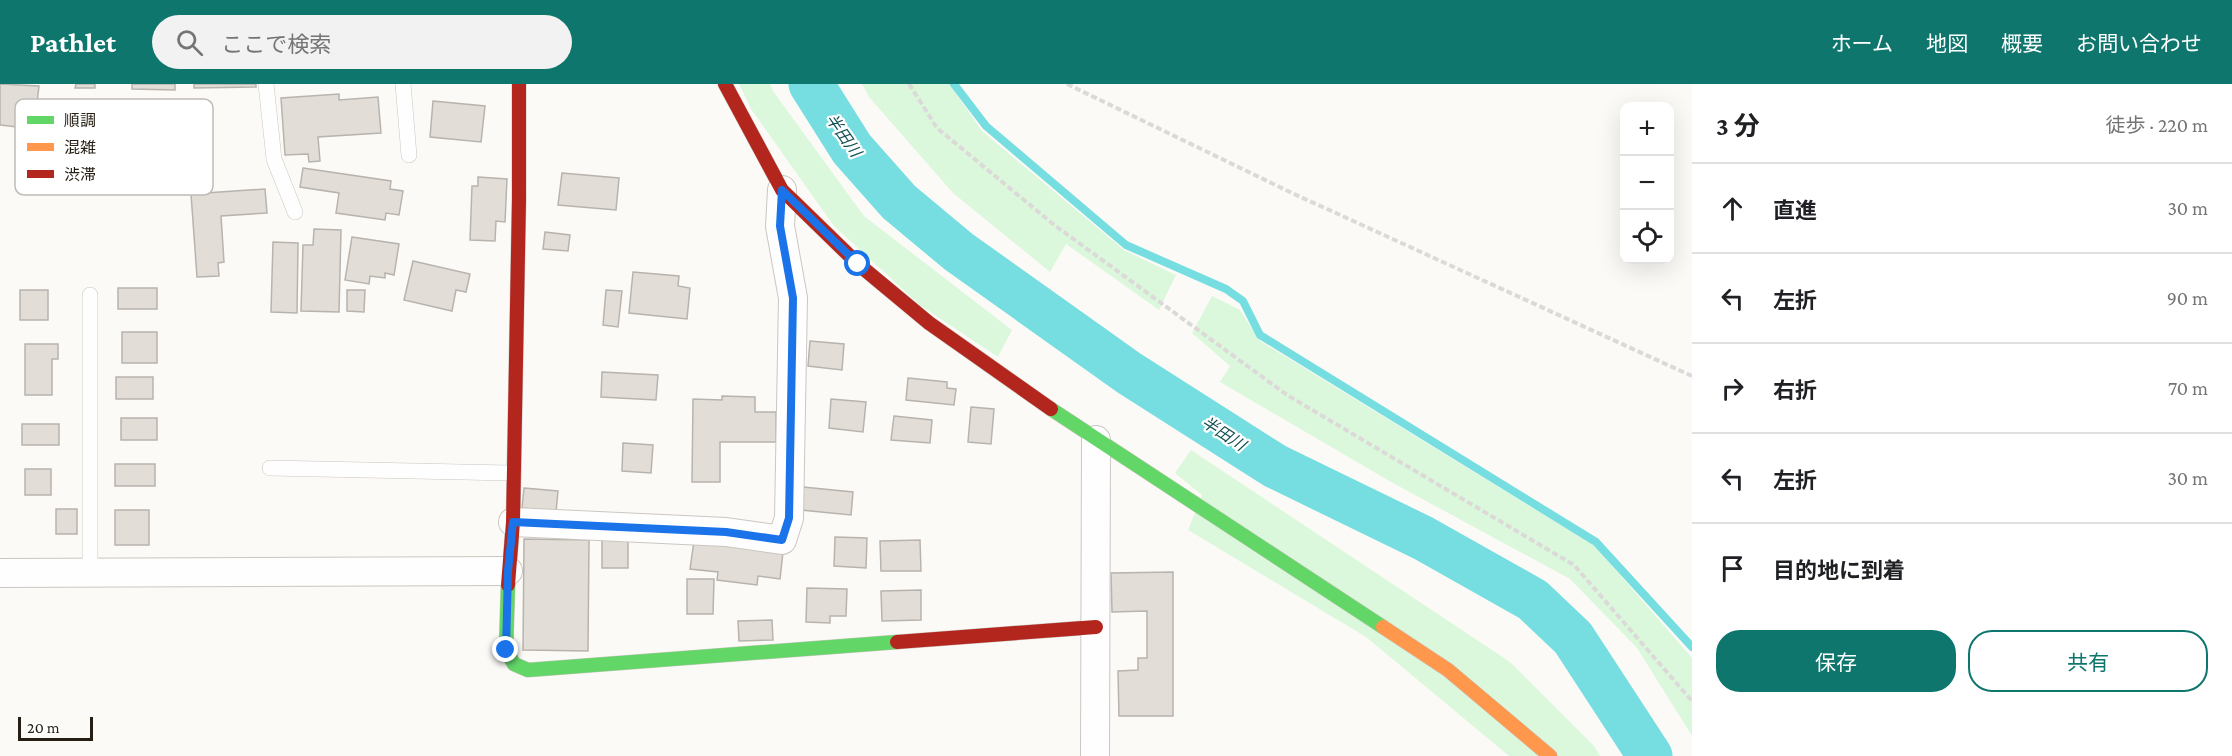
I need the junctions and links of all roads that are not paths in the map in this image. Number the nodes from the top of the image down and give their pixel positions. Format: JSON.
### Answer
{"nodes":[{"id":1,"x":266,"y":84,"type":"edge"},
{"id":2,"x":403,"y":84,"type":"edge"},
{"id":3,"x":519,"y":84,"type":"edge"},
{"id":4,"x":725,"y":84,"type":"edge"},
{"id":5,"x":409,"y":155,"type":"dead end"},
{"id":6,"x":782,"y":190,"type":"junction"},
{"id":7,"x":295,"y":212,"type":"dead end"},
{"id":8,"x":90,"y":294,"type":"dead end"},
{"id":9,"x":1096,"y":440,"type":"junction"},
{"id":10,"x":270,"y":468,"type":"dead end"},
{"id":11,"x":514,"y":473,"type":"junction"},
{"id":12,"x":513,"y":522,"type":"junction"},
{"id":13,"x":508,"y":571,"type":"junction"},
{"id":14,"x":90,"y":572,"type":"junction"},
{"id":15,"x":0,"y":573,"type":"edge"},
{"id":16,"x":1095,"y":627,"type":"junction"},
{"id":17,"x":1095,"y":756,"type":"edge"},
{"id":18,"x":1550,"y":756,"type":"edge"}],
"edges":[{"from":1,"to":7,"type":"lane"},
{"from":2,"to":5,"type":"lane"},
{"from":3,"to":11,"type":"street"},
{"from":4,"to":6,"type":"street"},
{"from":6,"to":9,"type":"street"},
{"from":6,"to":12,"type":"street"},
{"from":8,"to":14,"type":"lane"},
{"from":9,"to":16,"type":"street"},
{"from":9,"to":18,"type":"street"},
{"from":10,"to":11,"type":"lane"},
{"from":11,"to":12,"type":"street"},
{"from":12,"to":13,"type":"street"},
{"from":13,"to":14,"type":"street"},
{"from":13,"to":16,"type":"street"},
{"from":14,"to":15,"type":"street"},
{"from":16,"to":17,"type":"street"}]}
